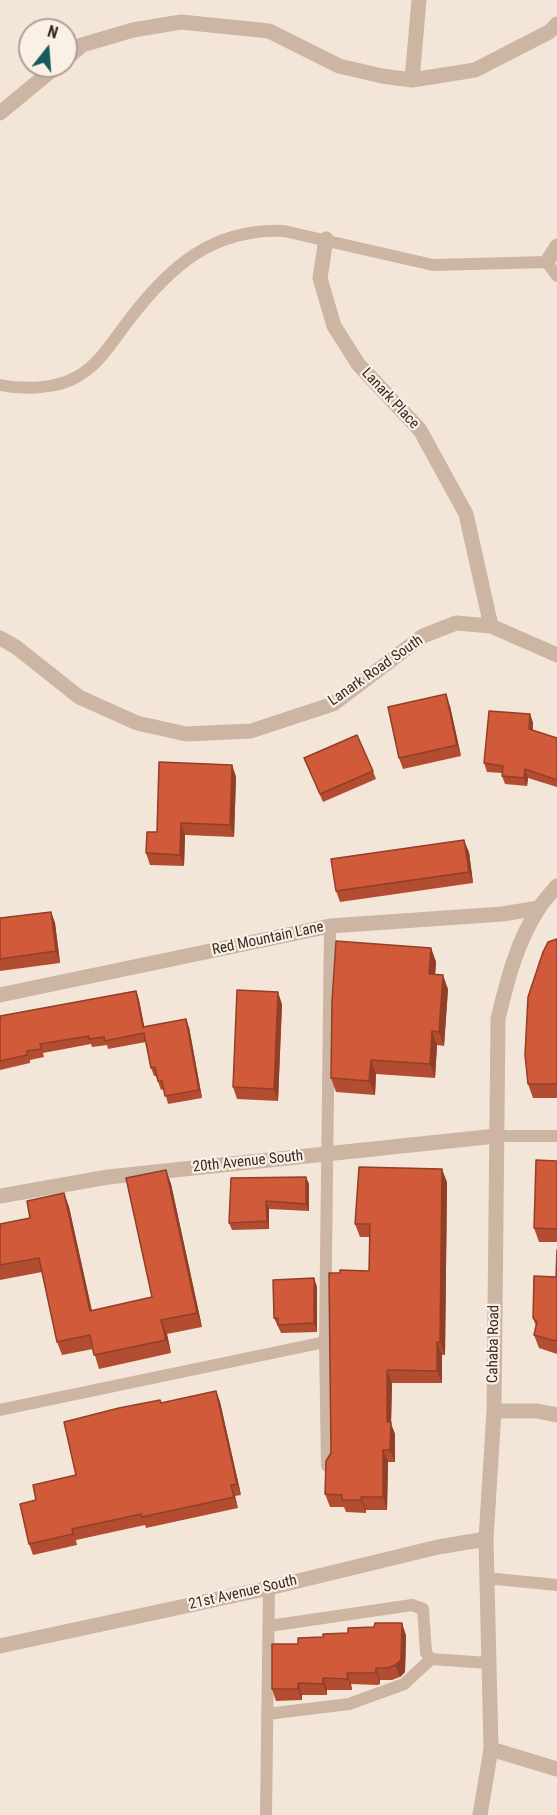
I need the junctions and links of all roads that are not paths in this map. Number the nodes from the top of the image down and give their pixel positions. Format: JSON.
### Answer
{"nodes":[{"id":1,"x":418,"y":0,"type":"edge"},
{"id":2,"x":557,"y":24,"type":"edge"},
{"id":3,"x":78,"y":48,"type":"edge"},
{"id":4,"x":42,"y":78,"type":"edge"},
{"id":5,"x":412,"y":80,"type":"junction"},
{"id":6,"x":0,"y":113,"type":"edge"},
{"id":7,"x":326,"y":239,"type":"junction"},
{"id":8,"x":557,"y":246,"type":"edge"},
{"id":9,"x":547,"y":262,"type":"junction"},
{"id":10,"x":557,"y":276,"type":"edge"},
{"id":11,"x":0,"y":385,"type":"edge"},
{"id":12,"x":491,"y":626,"type":"junction"},
{"id":13,"x":0,"y":639,"type":"edge"},
{"id":14,"x":557,"y":656,"type":"edge"},
{"id":15,"x":557,"y":886,"type":"edge"},
{"id":16,"x":539,"y":908,"type":"junction"},
{"id":17,"x":330,"y":926,"type":"junction"},
{"id":18,"x":0,"y":995,"type":"edge"},
{"id":19,"x":496,"y":1136,"type":"junction"},
{"id":20,"x":557,"y":1136,"type":"edge"},
{"id":21,"x":326,"y":1154,"type":"junction"},
{"id":22,"x":0,"y":1196,"type":"edge"},
{"id":23,"x":325,"y":1342,"type":"junction"},
{"id":24,"x":0,"y":1410,"type":"edge"},
{"id":25,"x":494,"y":1412,"type":"junction"},
{"id":26,"x":557,"y":1415,"type":"edge"},
{"id":27,"x":327,"y":1466,"type":"edge"},
{"id":28,"x":486,"y":1539,"type":"junction"},
{"id":29,"x":486,"y":1578,"type":"junction"},
{"id":30,"x":557,"y":1585,"type":"edge"},
{"id":31,"x":269,"y":1588,"type":"junction"},
{"id":32,"x":269,"y":1626,"type":"junction"},
{"id":33,"x":0,"y":1646,"type":"edge"},
{"id":34,"x":431,"y":1659,"type":"junction"},
{"id":35,"x":488,"y":1663,"type":"junction"},
{"id":36,"x":267,"y":1714,"type":"junction"},
{"id":37,"x":491,"y":1749,"type":"junction"},
{"id":38,"x":557,"y":1769,"type":"edge"},
{"id":39,"x":266,"y":1815,"type":"edge"},
{"id":40,"x":480,"y":1815,"type":"edge"}],
"edges":[{"from":1,"to":5,"type":"street"},
{"from":2,"to":5,"type":"street"},
{"from":3,"to":5,"type":"street"},
{"from":4,"to":6,"type":"street"},
{"from":7,"to":9,"type":"lane"},
{"from":7,"to":11,"type":"lane"},
{"from":7,"to":12,"type":"street","name":"Lanark Place"},
{"from":8,"to":9,"type":"street"},
{"from":9,"to":10,"type":"lane"},
{"from":12,"to":13,"type":"street","name":"Lanark Road South"},
{"from":12,"to":14,"type":"street","name":"Lanark Road South"},
{"from":15,"to":16,"type":"street","name":"Cahaba Road"},
{"from":16,"to":17,"type":"street","name":"Red Mountain Lane"},
{"from":16,"to":19,"type":"street","name":"Cahaba Road"},
{"from":17,"to":18,"type":"street","name":"Red Mountain Lane"},
{"from":17,"to":21,"type":"lane"},
{"from":19,"to":20,"type":"lane"},
{"from":19,"to":21,"type":"street","name":"20th Avenue South"},
{"from":19,"to":25,"type":"street","name":"Cahaba Road"},
{"from":21,"to":22,"type":"street","name":"20th Avenue South"},
{"from":21,"to":23,"type":"lane"},
{"from":23,"to":24,"type":"lane"},
{"from":23,"to":27,"type":"lane"},
{"from":25,"to":26,"type":"street"},
{"from":25,"to":28,"type":"street","name":"Cahaba Road"},
{"from":28,"to":29,"type":"street","name":"Cahaba Road"},
{"from":28,"to":31,"type":"street","name":"21st Avenue South"},
{"from":29,"to":30,"type":"lane"},
{"from":29,"to":35,"type":"street","name":"Cahaba Road"},
{"from":31,"to":32,"type":"lane"},
{"from":31,"to":33,"type":"street","name":"21st Avenue South"},
{"from":32,"to":34,"type":"lane"},
{"from":32,"to":36,"type":"lane"},
{"from":34,"to":35,"type":"lane"},
{"from":34,"to":36,"type":"lane"},
{"from":35,"to":37,"type":"street","name":"Cahaba Road"},
{"from":36,"to":39,"type":"lane"},
{"from":37,"to":38,"type":"street"},
{"from":37,"to":40,"type":"street","name":"Cahaba Road"}]}
